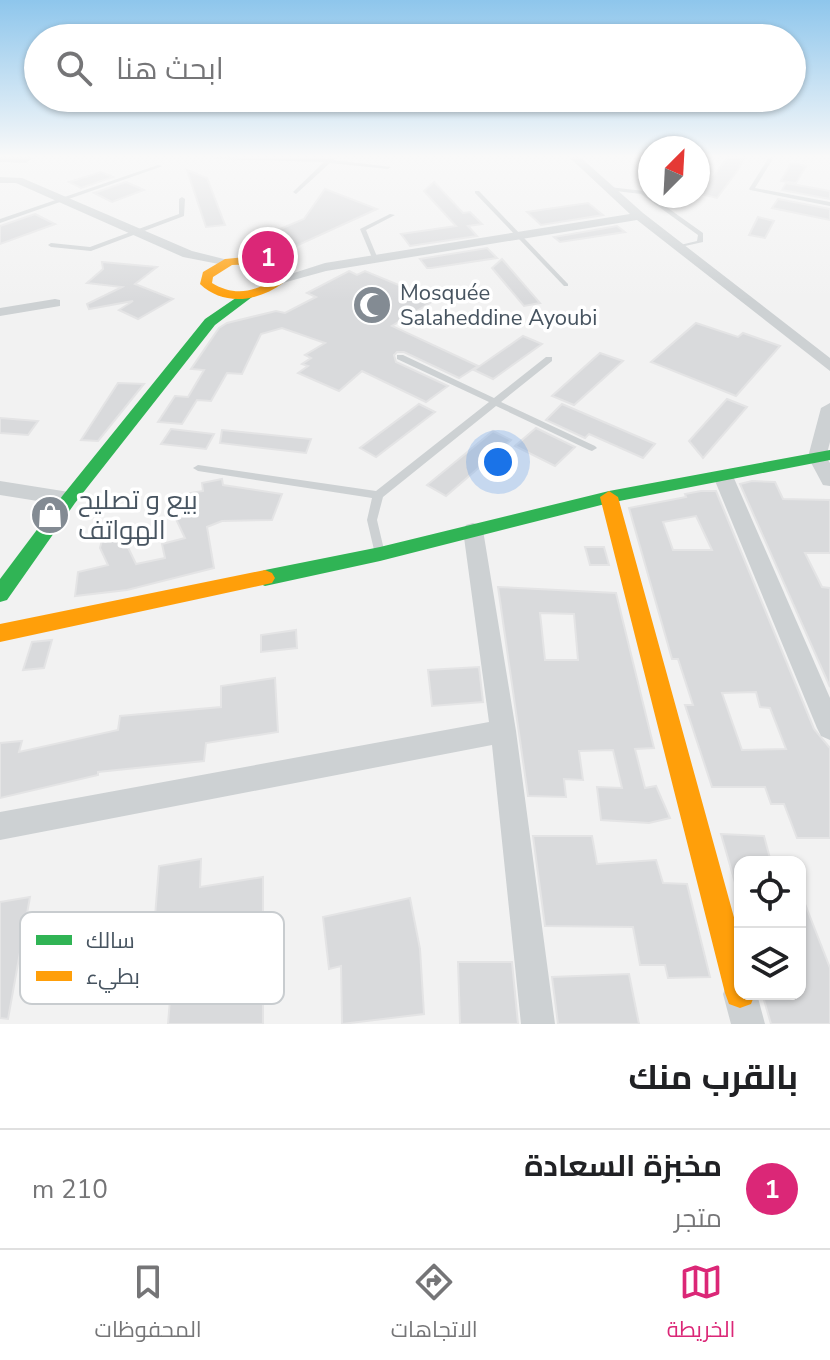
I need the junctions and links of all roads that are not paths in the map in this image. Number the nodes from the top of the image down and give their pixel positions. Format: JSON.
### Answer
{"nodes":[{"id":1,"x":46,"y":205,"type":"edge"},
{"id":2,"x":70,"y":205,"type":"edge"},
{"id":3,"x":182,"y":205,"type":"edge"},
{"id":4,"x":489,"y":205,"type":"edge"},
{"id":5,"x":627,"y":205,"type":"edge"},
{"id":6,"x":660,"y":205,"type":"edge"},
{"id":7,"x":392,"y":215,"type":"dead end"},
{"id":8,"x":639,"y":216,"type":"junction"},
{"id":9,"x":0,"y":221,"type":"edge"},
{"id":10,"x":137,"y":233,"type":"junction"},
{"id":11,"x":519,"y":235,"type":"junction"},
{"id":12,"x":51,"y":245,"type":"dead end"},
{"id":13,"x":678,"y":247,"type":"junction"},
{"id":14,"x":188,"y":254,"type":"junction"},
{"id":15,"x":375,"y":259,"type":"junction"},
{"id":16,"x":229,"y":262,"type":"junction"},
{"id":17,"x":275,"y":272,"type":"junction"},
{"id":18,"x":207,"y":275,"type":"junction"},
{"id":19,"x":566,"y":285,"type":"dead end"},
{"id":20,"x":217,"y":292,"type":"junction"},
{"id":21,"x":250,"y":294,"type":"junction"},
{"id":22,"x":55,"y":303,"type":"dead end"},
{"id":23,"x":0,"y":312,"type":"edge"},
{"id":24,"x":210,"y":322,"type":"junction"},
{"id":25,"x":400,"y":357,"type":"dead end"},
{"id":26,"x":549,"y":359,"type":"dead end"},
{"id":27,"x":830,"y":366,"type":"edge"},
{"id":28,"x":495,"y":402,"type":"junction"},
{"id":29,"x":830,"y":408,"type":"edge"},
{"id":30,"x":592,"y":448,"type":"dead end"},
{"id":31,"x":824,"y":456,"type":"edge"},
{"id":32,"x":198,"y":468,"type":"dead end"},
{"id":33,"x":723,"y":476,"type":"junction"},
{"id":34,"x":830,"y":480,"type":"edge"},
{"id":35,"x":0,"y":488,"type":"edge"},
{"id":36,"x":378,"y":495,"type":"junction"},
{"id":37,"x":609,"y":497,"type":"junction"},
{"id":38,"x":69,"y":499,"type":"junction"},
{"id":39,"x":473,"y":530,"type":"junction"},
{"id":40,"x":380,"y":554,"type":"junction"},
{"id":41,"x":0,"y":594,"type":"edge"},
{"id":42,"x":0,"y":633,"type":"edge"},
{"id":43,"x":830,"y":728,"type":"edge"},
{"id":44,"x":503,"y":731,"type":"junction"},
{"id":45,"x":0,"y":826,"type":"edge"},
{"id":46,"x":734,"y":971,"type":"edge"},
{"id":47,"x":742,"y":1000,"type":"edge"},
{"id":48,"x":538,"y":1024,"type":"edge"},
{"id":49,"x":748,"y":1024,"type":"edge"}],
"edges":[{"from":1,"to":9,"type":"lane"},
{"from":2,"to":10,"type":"street"},
{"from":3,"to":10,"type":"lane"},
{"from":4,"to":11,"type":"lane"},
{"from":5,"to":8,"type":"street"},
{"from":6,"to":13,"type":"lane"},
{"from":7,"to":15,"type":"lane"},
{"from":8,"to":11,"type":"street"},
{"from":8,"to":13,"type":"street"},
{"from":10,"to":12,"type":"lane"},
{"from":10,"to":14,"type":"street"},
{"from":11,"to":15,"type":"street"},
{"from":11,"to":19,"type":"lane"},
{"from":13,"to":27,"type":"street"},
{"from":14,"to":16,"type":"street"},
{"from":14,"to":18,"type":"street"},
{"from":15,"to":17,"type":"street"},
{"from":16,"to":17,"type":"street"},
{"from":16,"to":18,"type":"street"},
{"from":17,"to":21,"type":"street"},
{"from":18,"to":20,"type":"street"},
{"from":20,"to":21,"type":"street"},
{"from":20,"to":24,"type":"street"},
{"from":21,"to":24,"type":"street"},
{"from":22,"to":23,"type":"street"},
{"from":24,"to":38,"type":"street"},
{"from":25,"to":28,"type":"lane"},
{"from":26,"to":28,"type":"lane"},
{"from":28,"to":30,"type":"lane"},
{"from":28,"to":36,"type":"lane"},
{"from":29,"to":31,"type":"street"},
{"from":31,"to":33,"type":"street"},
{"from":31,"to":34,"type":"street"},
{"from":32,"to":36,"type":"lane"},
{"from":33,"to":37,"type":"street"},
{"from":33,"to":43,"type":"street"},
{"from":35,"to":38,"type":"street"},
{"from":36,"to":40,"type":"lane"},
{"from":37,"to":39,"type":"street"},
{"from":37,"to":46,"type":"street"},
{"from":38,"to":41,"type":"street"},
{"from":39,"to":40,"type":"street"},
{"from":39,"to":44,"type":"street"},
{"from":40,"to":42,"type":"street"},
{"from":44,"to":45,"type":"street"},
{"from":44,"to":48,"type":"street"},
{"from":47,"to":49,"type":"street"}]}
